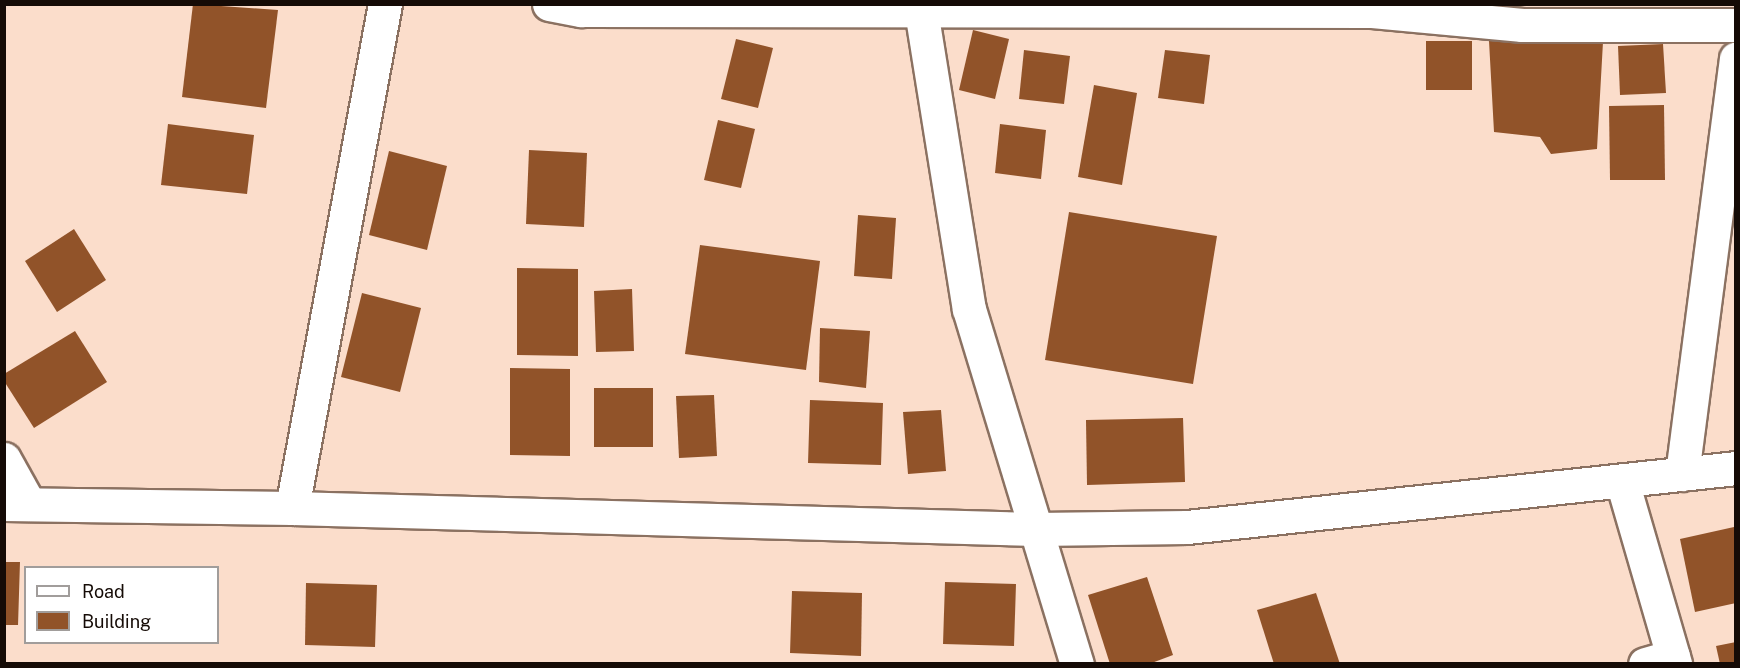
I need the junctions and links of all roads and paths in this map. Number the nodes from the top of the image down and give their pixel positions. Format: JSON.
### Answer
{"nodes":[{"id":1,"x":385,"y":4,"type":"edge"},
{"id":2,"x":549,"y":4,"type":"edge"},
{"id":3,"x":921,"y":7,"type":"edge"},
{"id":4,"x":1373,"y":8,"type":"edge"},
{"id":5,"x":1736,"y":25,"type":"edge"},
{"id":6,"x":1736,"y":58,"type":"edge"},
{"id":7,"x":4,"y":459,"type":"edge"},
{"id":8,"x":1736,"y":468,"type":"edge"},
{"id":9,"x":1682,"y":474,"type":"junction"},
{"id":10,"x":1622,"y":481,"type":"junction"},
{"id":11,"x":17,"y":504,"type":"edge"},
{"id":12,"x":292,"y":508,"type":"junction"},
{"id":13,"x":1036,"y":529,"type":"junction"},
{"id":14,"x":1664,"y":661,"type":"edge"},
{"id":15,"x":1077,"y":663,"type":"edge"}],
"edges":[{"from":1,"to":12,"type":"street"},
{"from":2,"to":3,"type":"street"},
{"from":3,"to":4,"type":"street"},
{"from":3,"to":13,"type":"street"},
{"from":4,"to":5,"type":"street"},
{"from":6,"to":9,"type":"street"},
{"from":7,"to":11,"type":"street"},
{"from":8,"to":9,"type":"street"},
{"from":9,"to":10,"type":"street"},
{"from":10,"to":13,"type":"street"},
{"from":10,"to":14,"type":"street"},
{"from":11,"to":12,"type":"street"},
{"from":12,"to":13,"type":"street"},
{"from":13,"to":15,"type":"street"}]}
